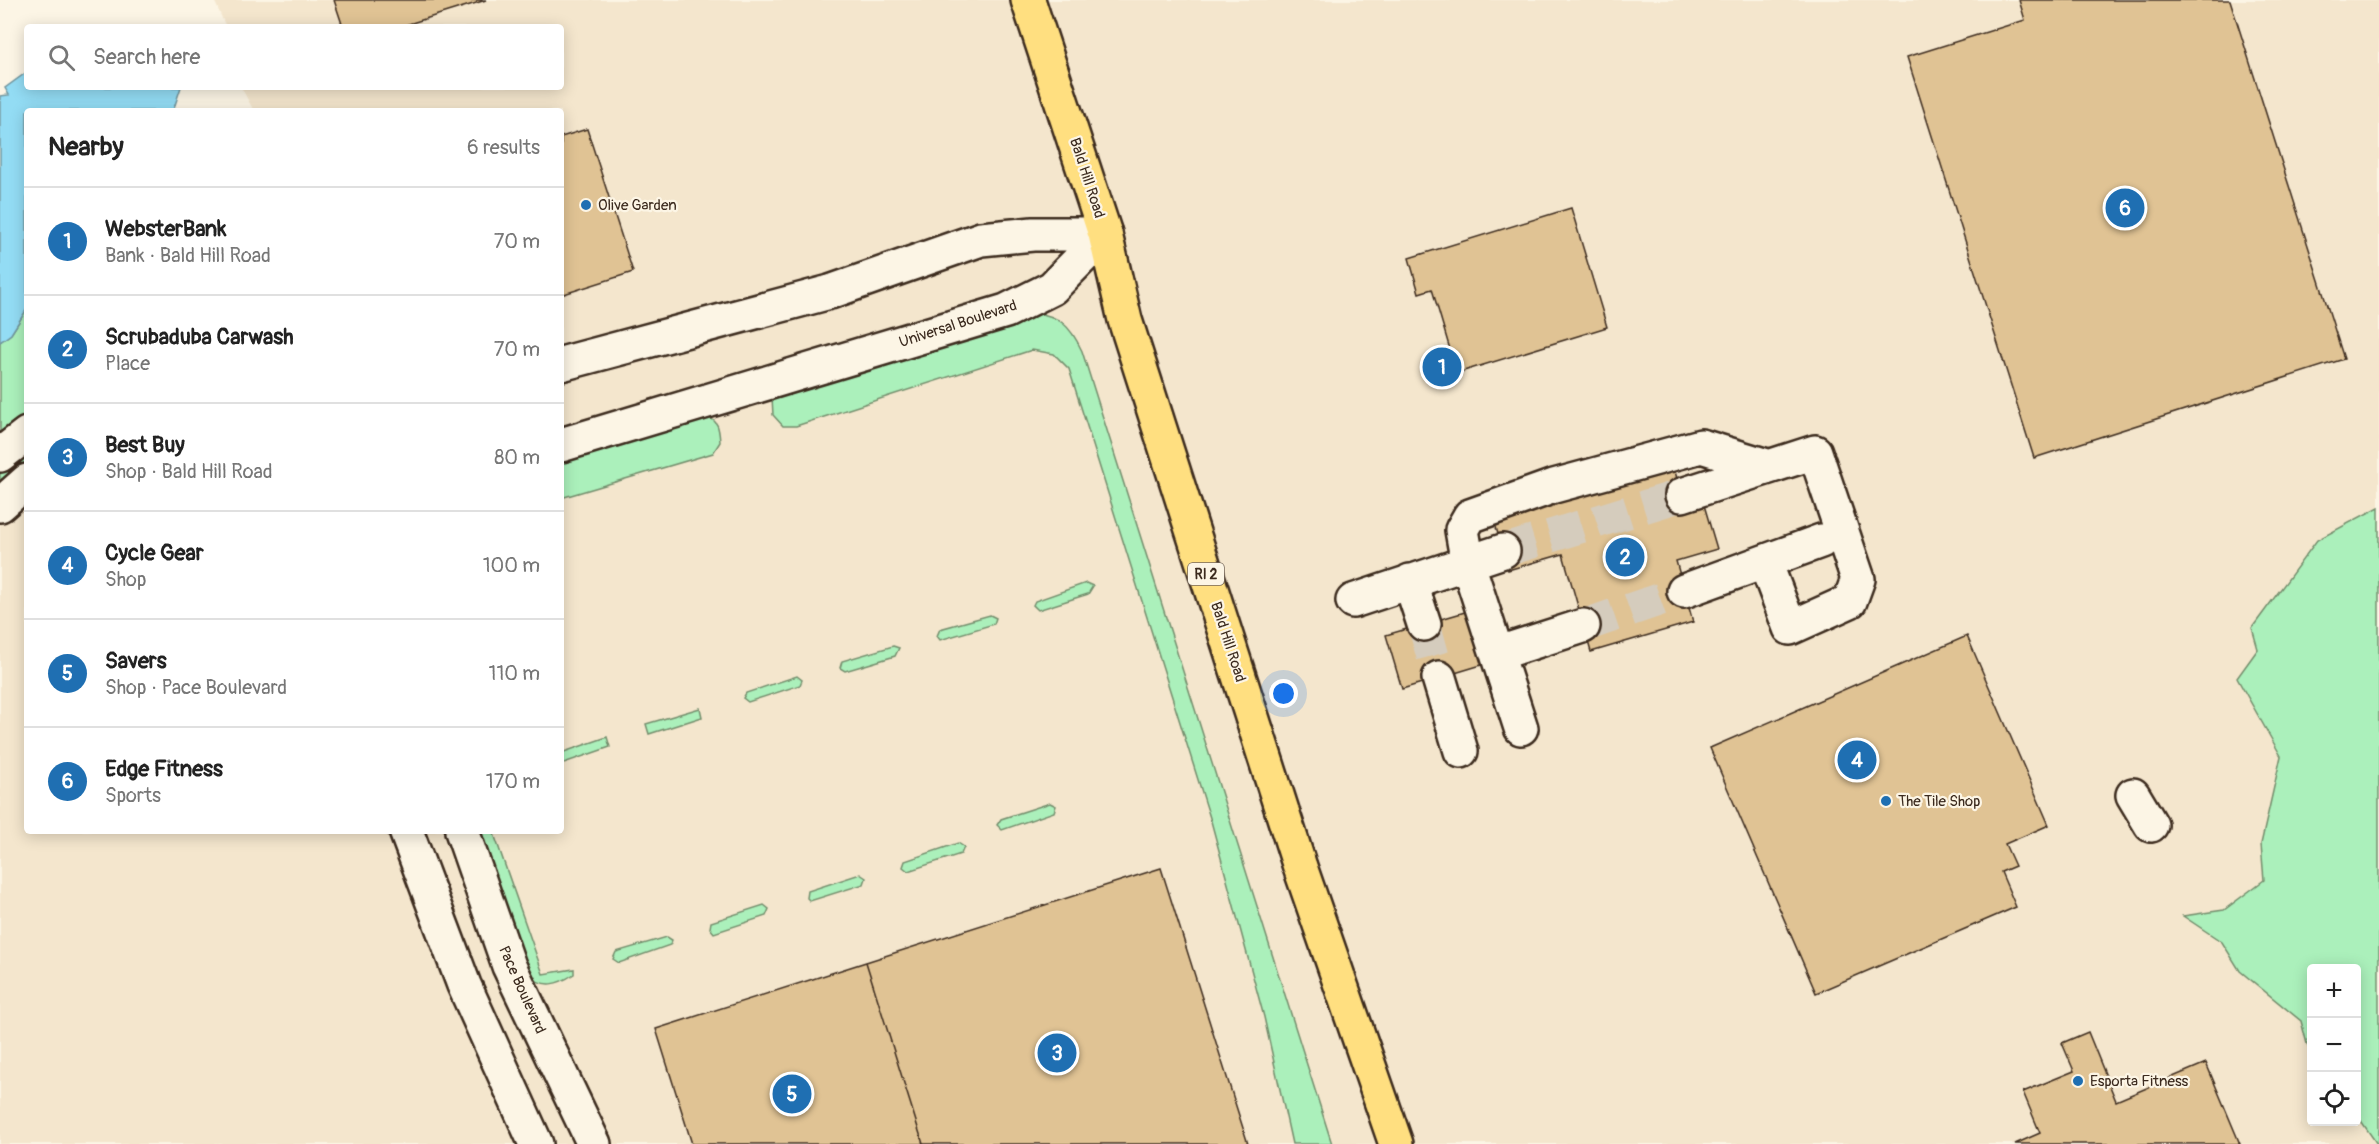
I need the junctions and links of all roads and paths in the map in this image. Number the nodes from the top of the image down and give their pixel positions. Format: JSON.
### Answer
{"nodes":[{"id":1,"x":1028,"y":0,"type":"edge"},
{"id":2,"x":1105,"y":234,"type":"junction"},
{"id":3,"x":564,"y":363,"type":"edge"},
{"id":4,"x":24,"y":436,"type":"edge"},
{"id":5,"x":564,"y":444,"type":"edge"},
{"id":6,"x":0,"y":455,"type":"edge"},
{"id":7,"x":1767,"y":466,"type":"junction"},
{"id":8,"x":24,"y":485,"type":"edge"},
{"id":9,"x":1682,"y":495,"type":"tunnel mouth"},
{"id":10,"x":0,"y":505,"type":"edge"},
{"id":11,"x":1821,"y":541,"type":"dead end"},
{"id":12,"x":1503,"y":551,"type":"tunnel mouth"},
{"id":13,"x":1764,"y":562,"type":"junction"},
{"id":14,"x":1467,"y":564,"type":"junction"},
{"id":15,"x":1410,"y":580,"type":"junction"},
{"id":16,"x":1684,"y":591,"type":"tunnel mouth"},
{"id":17,"x":1353,"y":600,"type":"dead end"},
{"id":18,"x":1424,"y":624,"type":"tunnel mouth"},
{"id":19,"x":1583,"y":626,"type":"tunnel mouth"},
{"id":20,"x":1499,"y":653,"type":"junction"},
{"id":21,"x":1439,"y":678,"type":"tunnel mouth"},
{"id":22,"x":1521,"y":728,"type":"dead end"},
{"id":23,"x":1461,"y":751,"type":"dead end"},
{"id":24,"x":2133,"y":795,"type":"dead end"},
{"id":25,"x":2151,"y":825,"type":"dead end"},
{"id":26,"x":407,"y":834,"type":"edge"},
{"id":27,"x":463,"y":834,"type":"edge"},
{"id":28,"x":536,"y":1144,"type":"edge"},
{"id":29,"x":594,"y":1144,"type":"edge"},
{"id":30,"x":1396,"y":1144,"type":"edge"}],
"edges":[{"from":1,"to":2,"type":"main road","name":"Bald Hill Road","number":"RI 2"},
{"from":2,"to":3,"type":"street"},
{"from":2,"to":5,"type":"street","name":"Universal Boulevard"},
{"from":2,"to":30,"type":"main road","name":"Bald Hill Road","number":"RI 2"},
{"from":4,"to":6,"type":"street"},
{"from":7,"to":9,"type":"street"},
{"from":7,"to":13,"type":"street"},
{"from":7,"to":14,"type":"street"},
{"from":8,"to":10,"type":"street"},
{"from":11,"to":13,"type":"street"},
{"from":12,"to":14,"type":"street"},
{"from":13,"to":16,"type":"street"},
{"from":14,"to":15,"type":"street"},
{"from":14,"to":20,"type":"street"},
{"from":15,"to":17,"type":"street"},
{"from":15,"to":18,"type":"street"},
{"from":19,"to":20,"type":"street"},
{"from":20,"to":22,"type":"street"},
{"from":21,"to":23,"type":"street"},
{"from":24,"to":25,"type":"street"},
{"from":26,"to":28,"type":"street"},
{"from":27,"to":29,"type":"street","name":"Pace Boulevard"}]}
